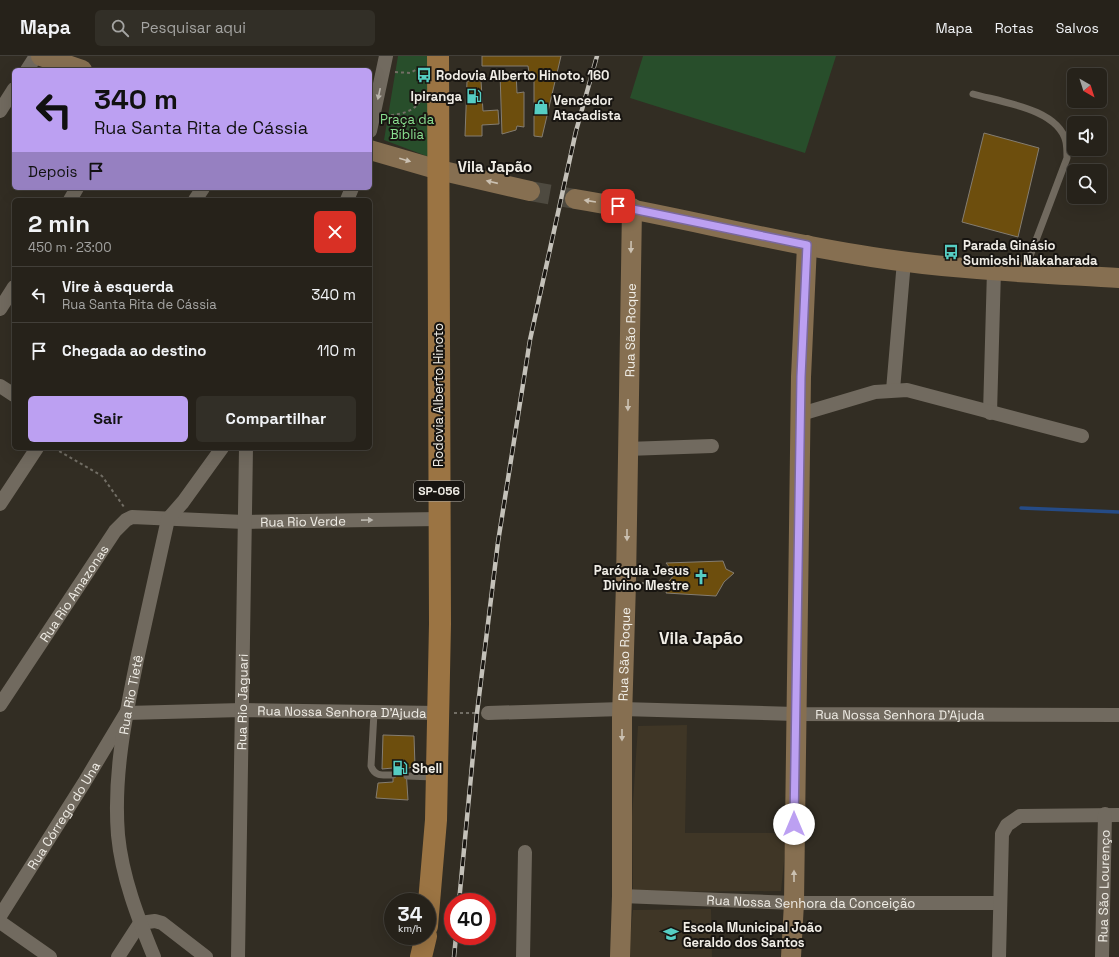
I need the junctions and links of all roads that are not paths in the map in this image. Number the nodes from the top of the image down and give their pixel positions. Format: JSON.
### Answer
{"nodes":[{"id":1,"x":36,"y":56,"type":"edge"},
{"id":2,"x":41,"y":56,"type":"edge"},
{"id":3,"x":386,"y":56,"type":"edge"},
{"id":4,"x":431,"y":61,"type":"edge"},
{"id":5,"x":27,"y":68,"type":"edge"},
{"id":6,"x":76,"y":68,"type":"edge"},
{"id":7,"x":12,"y":92,"type":"edge"},
{"id":8,"x":973,"y":94,"type":"dead end"},
{"id":9,"x":0,"y":111,"type":"edge"},
{"id":10,"x":372,"y":124,"type":"edge"},
{"id":11,"x":372,"y":151,"type":"edge"},
{"id":12,"x":439,"y":170,"type":"junction"},
{"id":13,"x":530,"y":190,"type":"tunnel mouth"},
{"id":14,"x":575,"y":199,"type":"tunnel mouth"},
{"id":15,"x":632,"y":208,"type":"junction"},
{"id":16,"x":807,"y":245,"type":"junction"},
{"id":17,"x":904,"y":261,"type":"junction"},
{"id":18,"x":994,"y":270,"type":"junction"},
{"id":19,"x":1024,"y":272,"type":"junction"},
{"id":20,"x":1119,"y":278,"type":"edge"},
{"id":21,"x":12,"y":290,"type":"edge"},
{"id":22,"x":0,"y":309,"type":"edge"},
{"id":23,"x":0,"y":386,"type":"edge"},
{"id":24,"x":893,"y":390,"type":"junction"},
{"id":25,"x":12,"y":395,"type":"edge"},
{"id":26,"x":990,"y":413,"type":"junction"},
{"id":27,"x":801,"y":414,"type":"junction"},
{"id":28,"x":1082,"y":436,"type":"dead end"},
{"id":29,"x":712,"y":446,"type":"dead end"},
{"id":30,"x":627,"y":449,"type":"junction"},
{"id":31,"x":36,"y":450,"type":"edge"},
{"id":32,"x":221,"y":450,"type":"edge"},
{"id":33,"x":246,"y":450,"type":"edge"},
{"id":34,"x":0,"y":504,"type":"edge"},
{"id":35,"x":168,"y":519,"type":"junction"},
{"id":36,"x":439,"y":519,"type":"junction"},
{"id":37,"x":244,"y":522,"type":"junction"},
{"id":38,"x":0,"y":705,"type":"edge"},
{"id":39,"x":622,"y":709,"type":"junction"},
{"id":40,"x":242,"y":710,"type":"junction"},
{"id":41,"x":126,"y":713,"type":"junction"},
{"id":42,"x":374,"y":713,"type":"junction"},
{"id":43,"x":438,"y":713,"type":"junction"},
{"id":44,"x":488,"y":713,"type":"road end"},
{"id":45,"x":795,"y":714,"type":"junction"},
{"id":46,"x":1119,"y":715,"type":"edge"},
{"id":47,"x":393,"y":775,"type":"dead end"},
{"id":48,"x":407,"y":776,"type":"dead end"},
{"id":49,"x":437,"y":777,"type":"junction"},
{"id":50,"x":1105,"y":814,"type":"junction"},
{"id":51,"x":1119,"y":815,"type":"edge"},
{"id":52,"x":525,"y":852,"type":"dead end"},
{"id":53,"x":430,"y":893,"type":"edge"},
{"id":54,"x":622,"y":896,"type":"junction"},
{"id":55,"x":794,"y":903,"type":"junction"},
{"id":56,"x":1000,"y":903,"type":"junction"},
{"id":57,"x":0,"y":916,"type":"edge"},
{"id":58,"x":0,"y":922,"type":"edge"},
{"id":59,"x":140,"y":923,"type":"junction"},
{"id":60,"x":424,"y":945,"type":"edge"},
{"id":61,"x":50,"y":957,"type":"edge"},
{"id":62,"x":118,"y":957,"type":"edge"},
{"id":63,"x":154,"y":957,"type":"edge"},
{"id":64,"x":206,"y":957,"type":"edge"},
{"id":65,"x":238,"y":957,"type":"edge"},
{"id":66,"x":421,"y":957,"type":"edge"},
{"id":67,"x":523,"y":957,"type":"edge"},
{"id":68,"x":620,"y":957,"type":"edge"},
{"id":69,"x":791,"y":957,"type":"edge"},
{"id":70,"x":999,"y":957,"type":"edge"},
{"id":71,"x":1102,"y":957,"type":"edge"}],
"edges":[{"from":1,"to":5,"type":"street"},
{"from":2,"to":6,"type":"street"},
{"from":3,"to":10,"type":"street","one_way":true},
{"from":4,"to":12,"type":"main road","name":"Rodovia Alberto Hinoto","number":"SP-056"},
{"from":7,"to":9,"type":"street"},
{"from":8,"to":19,"type":"lane"},
{"from":11,"to":12,"type":"street","one_way":true},
{"from":13,"to":12,"type":"street","one_way":true},
{"from":12,"to":36,"type":"main road","name":"Rodovia Alberto Hinoto","number":"SP-056"},
{"from":15,"to":14,"type":"street","one_way":true},
{"from":15,"to":16,"type":"street"},
{"from":15,"to":30,"type":"street","name":"Rua São Roque","one_way":true},
{"from":16,"to":17,"type":"street"},
{"from":16,"to":27,"type":"street"},
{"from":17,"to":18,"type":"street"},
{"from":17,"to":24,"type":"street"},
{"from":18,"to":19,"type":"street"},
{"from":18,"to":26,"type":"street"},
{"from":19,"to":20,"type":"street"},
{"from":21,"to":22,"type":"street"},
{"from":23,"to":25,"type":"street"},
{"from":24,"to":26,"type":"street"},
{"from":24,"to":27,"type":"street"},
{"from":26,"to":28,"type":"street"},
{"from":27,"to":45,"type":"street"},
{"from":29,"to":30,"type":"street"},
{"from":30,"to":39,"type":"street","name":"Rua São Roque","one_way":true},
{"from":31,"to":34,"type":"street"},
{"from":32,"to":35,"type":"street","name":"Rua Rio Tietê"},
{"from":33,"to":37,"type":"street","name":"Rua Rio Jaguari"},
{"from":35,"to":37,"type":"street","name":"Rua Rio Verde"},
{"from":35,"to":38,"type":"street","name":"Rua Rio Amazonas"},
{"from":35,"to":41,"type":"street","name":"Rua Rio Tietê"},
{"from":37,"to":36,"type":"street","name":"Rua Rio Verde","one_way":true},
{"from":36,"to":43,"type":"main road","name":"Rodovia Alberto Hinoto","number":"SP-056"},
{"from":37,"to":40,"type":"street","name":"Rua Rio Jaguari"},
{"from":39,"to":44,"type":"street","name":"Rua Nossa Senhora D'Ajuda"},
{"from":39,"to":45,"type":"street","name":"Rua Nossa Senhora D'Ajuda"},
{"from":39,"to":54,"type":"street","name":"Rua São Roque","one_way":true},
{"from":40,"to":41,"type":"street","name":"Rua Nossa Senhora D'Ajuda"},
{"from":40,"to":42,"type":"street","name":"Rua Nossa Senhora D'Ajuda"},
{"from":40,"to":65,"type":"street","name":"Rua Rio Jaguari"},
{"from":41,"to":57,"type":"street","name":"Rua Córrego do Una"},
{"from":41,"to":59,"type":"street","name":"Rua Rio Tietê"},
{"from":42,"to":43,"type":"street","name":"Rua Nossa Senhora D'Ajuda"},
{"from":42,"to":47,"type":"lane"},
{"from":43,"to":49,"type":"main road","name":"Rodovia Alberto Hinoto","number":"SP-056"},
{"from":45,"to":46,"type":"street","name":"Rua Nossa Senhora D'Ajuda"},
{"from":55,"to":45,"type":"street","one_way":true},
{"from":48,"to":49,"type":"lane"},
{"from":49,"to":53,"type":"main road","name":"Rodovia Alberto Hinoto","number":"SP-056"},
{"from":50,"to":51,"type":"street"},
{"from":50,"to":56,"type":"street"},
{"from":50,"to":71,"type":"street","name":"Rua São Lourenço"},
{"from":52,"to":67,"type":"street"},
{"from":54,"to":55,"type":"street","name":"Rua Nossa Senhora da Conceição"},
{"from":54,"to":68,"type":"street","name":"Rua São Roque"},
{"from":55,"to":56,"type":"street","name":"Rua Nossa Senhora da Conceição"},
{"from":55,"to":69,"type":"street"},
{"from":56,"to":70,"type":"street"},
{"from":58,"to":61,"type":"street"},
{"from":59,"to":62,"type":"street"},
{"from":59,"to":63,"type":"street","name":"Rua Rio Tietê"},
{"from":59,"to":64,"type":"street"},
{"from":60,"to":66,"type":"main road"}]}
